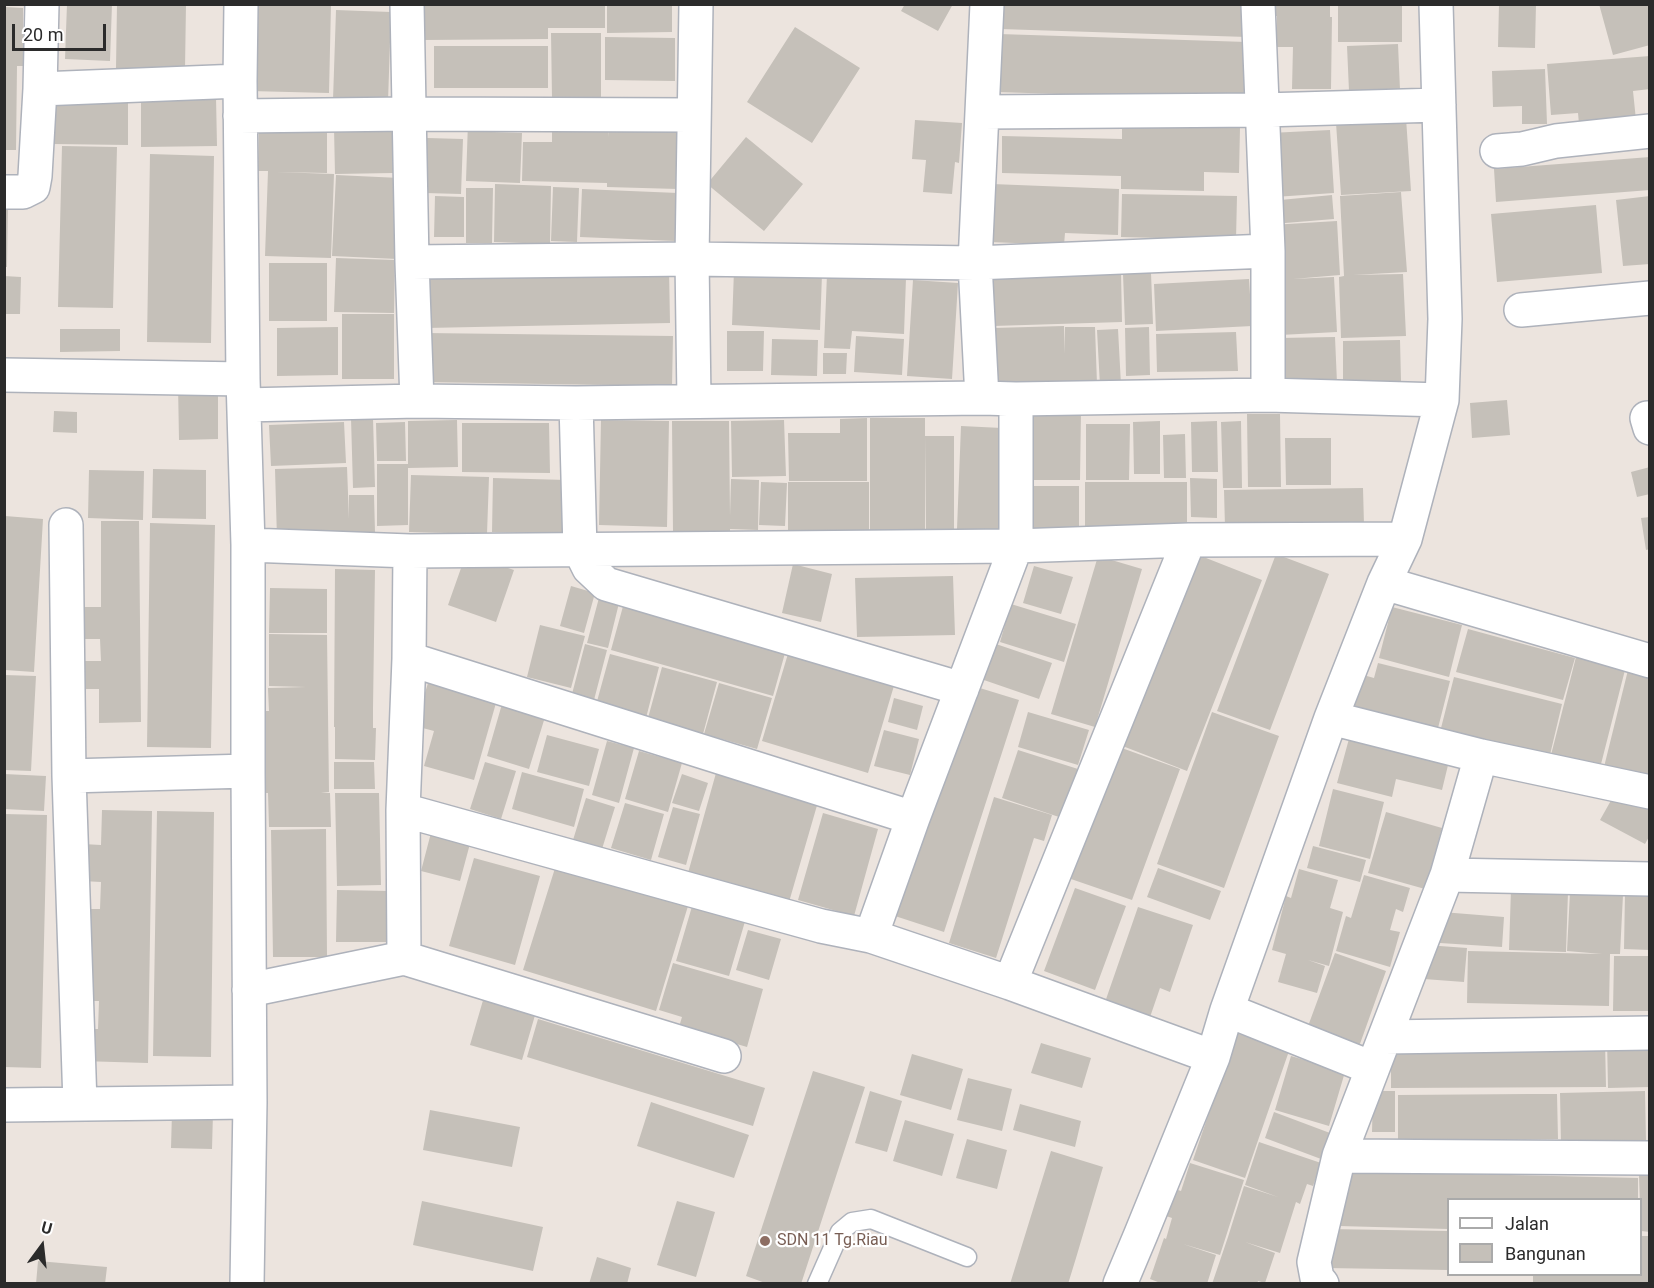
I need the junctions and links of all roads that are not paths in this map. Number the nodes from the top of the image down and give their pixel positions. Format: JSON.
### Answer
{"nodes":[{"id":1,"x":42,"y":4,"type":"edge"},
{"id":2,"x":241,"y":4,"type":"edge"},
{"id":3,"x":407,"y":4,"type":"edge"},
{"id":4,"x":696,"y":4,"type":"edge"},
{"id":5,"x":987,"y":4,"type":"edge"},
{"id":6,"x":1258,"y":4,"type":"edge"},
{"id":7,"x":1436,"y":4,"type":"edge"},
{"id":8,"x":240,"y":81,"type":"junction"},
{"id":9,"x":40,"y":89,"type":"junction"},
{"id":10,"x":1439,"y":105,"type":"junction"},
{"id":11,"x":1263,"y":110,"type":"junction"},
{"id":12,"x":983,"y":112,"type":"junction"},
{"id":13,"x":408,"y":114,"type":"junction"},
{"id":14,"x":693,"y":115,"type":"junction"},
{"id":15,"x":240,"y":116,"type":"junction"},
{"id":16,"x":1650,"y":131,"type":"edge"},
{"id":17,"x":1497,"y":151,"type":"dead end"},
{"id":18,"x":4,"y":192,"type":"edge"},
{"id":19,"x":1268,"y":251,"type":"junction"},
{"id":20,"x":692,"y":259,"type":"junction"},
{"id":21,"x":412,"y":262,"type":"junction"},
{"id":22,"x":975,"y":263,"type":"junction"},
{"id":23,"x":1650,"y":298,"type":"edge"},
{"id":24,"x":1521,"y":310,"type":"dead end"},
{"id":25,"x":4,"y":375,"type":"edge"},
{"id":26,"x":243,"y":392,"type":"junction"},
{"id":27,"x":1268,"y":395,"type":"junction"},
{"id":28,"x":982,"y":398,"type":"junction"},
{"id":29,"x":1016,"y":399,"type":"junction"},
{"id":30,"x":1442,"y":400,"type":"junction"},
{"id":31,"x":417,"y":401,"type":"junction"},
{"id":32,"x":694,"y":401,"type":"junction"},
{"id":33,"x":576,"y":403,"type":"junction"},
{"id":34,"x":66,"y":525,"type":"dead end"},
{"id":35,"x":1405,"y":539,"type":"junction"},
{"id":36,"x":1189,"y":540,"type":"junction"},
{"id":37,"x":248,"y":545,"type":"junction"},
{"id":38,"x":1016,"y":546,"type":"junction"},
{"id":39,"x":580,"y":550,"type":"junction"},
{"id":40,"x":410,"y":551,"type":"junction"},
{"id":41,"x":1384,"y":583,"type":"junction"},
{"id":42,"x":409,"y":659,"type":"junction"},
{"id":43,"x":1650,"y":661,"type":"edge"},
{"id":44,"x":962,"y":689,"type":"junction"},
{"id":45,"x":1331,"y":718,"type":"junction"},
{"id":46,"x":1481,"y":756,"type":"junction"},
{"id":47,"x":248,"y":771,"type":"junction"},
{"id":48,"x":69,"y":776,"type":"junction"},
{"id":49,"x":1650,"y":792,"type":"edge"},
{"id":50,"x":403,"y":810,"type":"junction"},
{"id":51,"x":914,"y":818,"type":"junction"},
{"id":52,"x":1447,"y":875,"type":"junction"},
{"id":53,"x":1650,"y":879,"type":"edge"},
{"id":54,"x":871,"y":936,"type":"junction"},
{"id":55,"x":404,"y":958,"type":"junction"},
{"id":56,"x":1010,"y":983,"type":"junction"},
{"id":57,"x":249,"y":990,"type":"junction"},
{"id":58,"x":1227,"y":1010,"type":"junction"},
{"id":59,"x":1650,"y":1033,"type":"edge"},
{"id":60,"x":1385,"y":1037,"type":"junction"},
{"id":61,"x":724,"y":1056,"type":"dead end"},
{"id":62,"x":1213,"y":1057,"type":"junction"},
{"id":63,"x":1372,"y":1068,"type":"junction"},
{"id":64,"x":250,"y":1102,"type":"junction"},
{"id":65,"x":80,"y":1104,"type":"junction"},
{"id":66,"x":4,"y":1105,"type":"edge"},
{"id":67,"x":1339,"y":1156,"type":"junction"},
{"id":68,"x":1650,"y":1158,"type":"edge"},
{"id":69,"x":967,"y":1257,"type":"dead end"},
{"id":70,"x":247,"y":1284,"type":"edge"},
{"id":71,"x":817,"y":1284,"type":"edge"},
{"id":72,"x":1120,"y":1284,"type":"edge"},
{"id":73,"x":1322,"y":1284,"type":"edge"}],
"edges":[{"from":1,"to":9,"type":"street"},
{"from":2,"to":8,"type":"street"},
{"from":3,"to":13,"type":"street"},
{"from":4,"to":14,"type":"street"},
{"from":5,"to":12,"type":"street"},
{"from":6,"to":11,"type":"street"},
{"from":7,"to":10,"type":"street"},
{"from":8,"to":9,"type":"street"},
{"from":8,"to":15,"type":"street"},
{"from":9,"to":18,"type":"street"},
{"from":10,"to":11,"type":"street"},
{"from":10,"to":30,"type":"street"},
{"from":11,"to":12,"type":"street"},
{"from":11,"to":19,"type":"street"},
{"from":12,"to":22,"type":"street"},
{"from":13,"to":14,"type":"street"},
{"from":13,"to":15,"type":"street"},
{"from":13,"to":21,"type":"street"},
{"from":14,"to":20,"type":"street"},
{"from":15,"to":26,"type":"street"},
{"from":16,"to":17,"type":"street"},
{"from":19,"to":22,"type":"street"},
{"from":19,"to":27,"type":"street"},
{"from":20,"to":21,"type":"street"},
{"from":20,"to":22,"type":"street"},
{"from":20,"to":32,"type":"street"},
{"from":21,"to":31,"type":"street"},
{"from":22,"to":28,"type":"street"},
{"from":23,"to":24,"type":"street"},
{"from":25,"to":26,"type":"street"},
{"from":26,"to":31,"type":"street"},
{"from":26,"to":37,"type":"street"},
{"from":27,"to":29,"type":"street"},
{"from":27,"to":30,"type":"street"},
{"from":28,"to":29,"type":"street"},
{"from":28,"to":32,"type":"street"},
{"from":29,"to":38,"type":"street"},
{"from":30,"to":35,"type":"street"},
{"from":31,"to":33,"type":"street"},
{"from":32,"to":33,"type":"street"},
{"from":33,"to":39,"type":"street"},
{"from":34,"to":48,"type":"street"},
{"from":35,"to":36,"type":"street"},
{"from":35,"to":41,"type":"street"},
{"from":36,"to":38,"type":"street"},
{"from":36,"to":56,"type":"street"},
{"from":37,"to":40,"type":"street"},
{"from":37,"to":47,"type":"street"},
{"from":38,"to":39,"type":"street"},
{"from":38,"to":44,"type":"street"},
{"from":39,"to":40,"type":"street"},
{"from":39,"to":44,"type":"street"},
{"from":40,"to":42,"type":"street"},
{"from":41,"to":43,"type":"street"},
{"from":41,"to":45,"type":"street"},
{"from":42,"to":50,"type":"street"},
{"from":42,"to":51,"type":"street"},
{"from":44,"to":51,"type":"street"},
{"from":45,"to":46,"type":"street"},
{"from":45,"to":58,"type":"street"},
{"from":46,"to":49,"type":"street"},
{"from":46,"to":52,"type":"street"},
{"from":47,"to":48,"type":"street"},
{"from":47,"to":57,"type":"street"},
{"from":48,"to":65,"type":"street"},
{"from":50,"to":54,"type":"street"},
{"from":50,"to":55,"type":"street"},
{"from":51,"to":54,"type":"street"},
{"from":52,"to":53,"type":"street"},
{"from":52,"to":60,"type":"street"},
{"from":54,"to":56,"type":"street"},
{"from":55,"to":57,"type":"street"},
{"from":55,"to":61,"type":"street"},
{"from":56,"to":62,"type":"street"},
{"from":57,"to":64,"type":"street"},
{"from":58,"to":62,"type":"street"},
{"from":58,"to":63,"type":"street"},
{"from":59,"to":60,"type":"street"},
{"from":60,"to":63,"type":"street"},
{"from":62,"to":72,"type":"street"},
{"from":63,"to":67,"type":"street"},
{"from":64,"to":65,"type":"street"},
{"from":64,"to":70,"type":"street"},
{"from":65,"to":66,"type":"street"},
{"from":67,"to":68,"type":"street"},
{"from":67,"to":73,"type":"street"},
{"from":69,"to":71,"type":"lane"}]}
